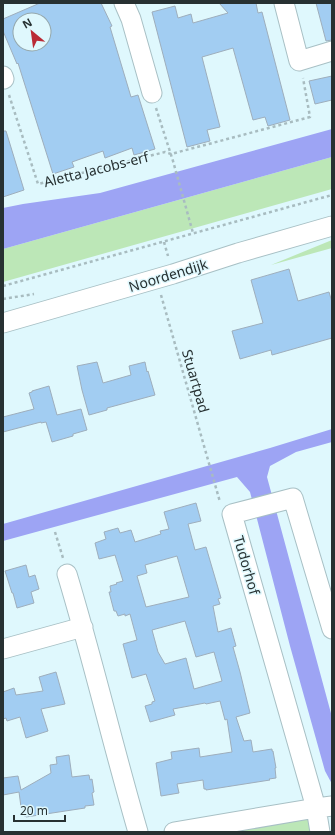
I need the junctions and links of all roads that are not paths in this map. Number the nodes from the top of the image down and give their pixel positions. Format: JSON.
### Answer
{"nodes":[{"id":1,"x":124,"y":3,"type":"edge"},
{"id":2,"x":284,"y":3,"type":"edge"},
{"id":3,"x":332,"y":51,"type":"edge"},
{"id":4,"x":152,"y":93,"type":"road end"},
{"id":5,"x":332,"y":226,"type":"edge"},
{"id":6,"x":3,"y":323,"type":"edge"},
{"id":7,"x":67,"y":574,"type":"road end"},
{"id":8,"x":83,"y":626,"type":"junction"},
{"id":9,"x":332,"y":629,"type":"edge"},
{"id":10,"x":3,"y":649,"type":"edge"},
{"id":11,"x":324,"y":807,"type":"edge"},
{"id":12,"x":138,"y":832,"type":"edge"},
{"id":13,"x":174,"y":832,"type":"edge"},
{"id":14,"x":320,"y":832,"type":"edge"}],
"edges":[{"from":1,"to":4,"type":"street"},
{"from":2,"to":3,"type":"street"},
{"from":5,"to":6,"type":"street","name":"Noordendijk"},
{"from":7,"to":8,"type":"street"},
{"from":8,"to":10,"type":"street"},
{"from":8,"to":12,"type":"street"},
{"from":9,"to":11,"type":"street","name":"Tudorhof"},
{"from":11,"to":13,"type":"street"},
{"from":11,"to":14,"type":"street"}]}
